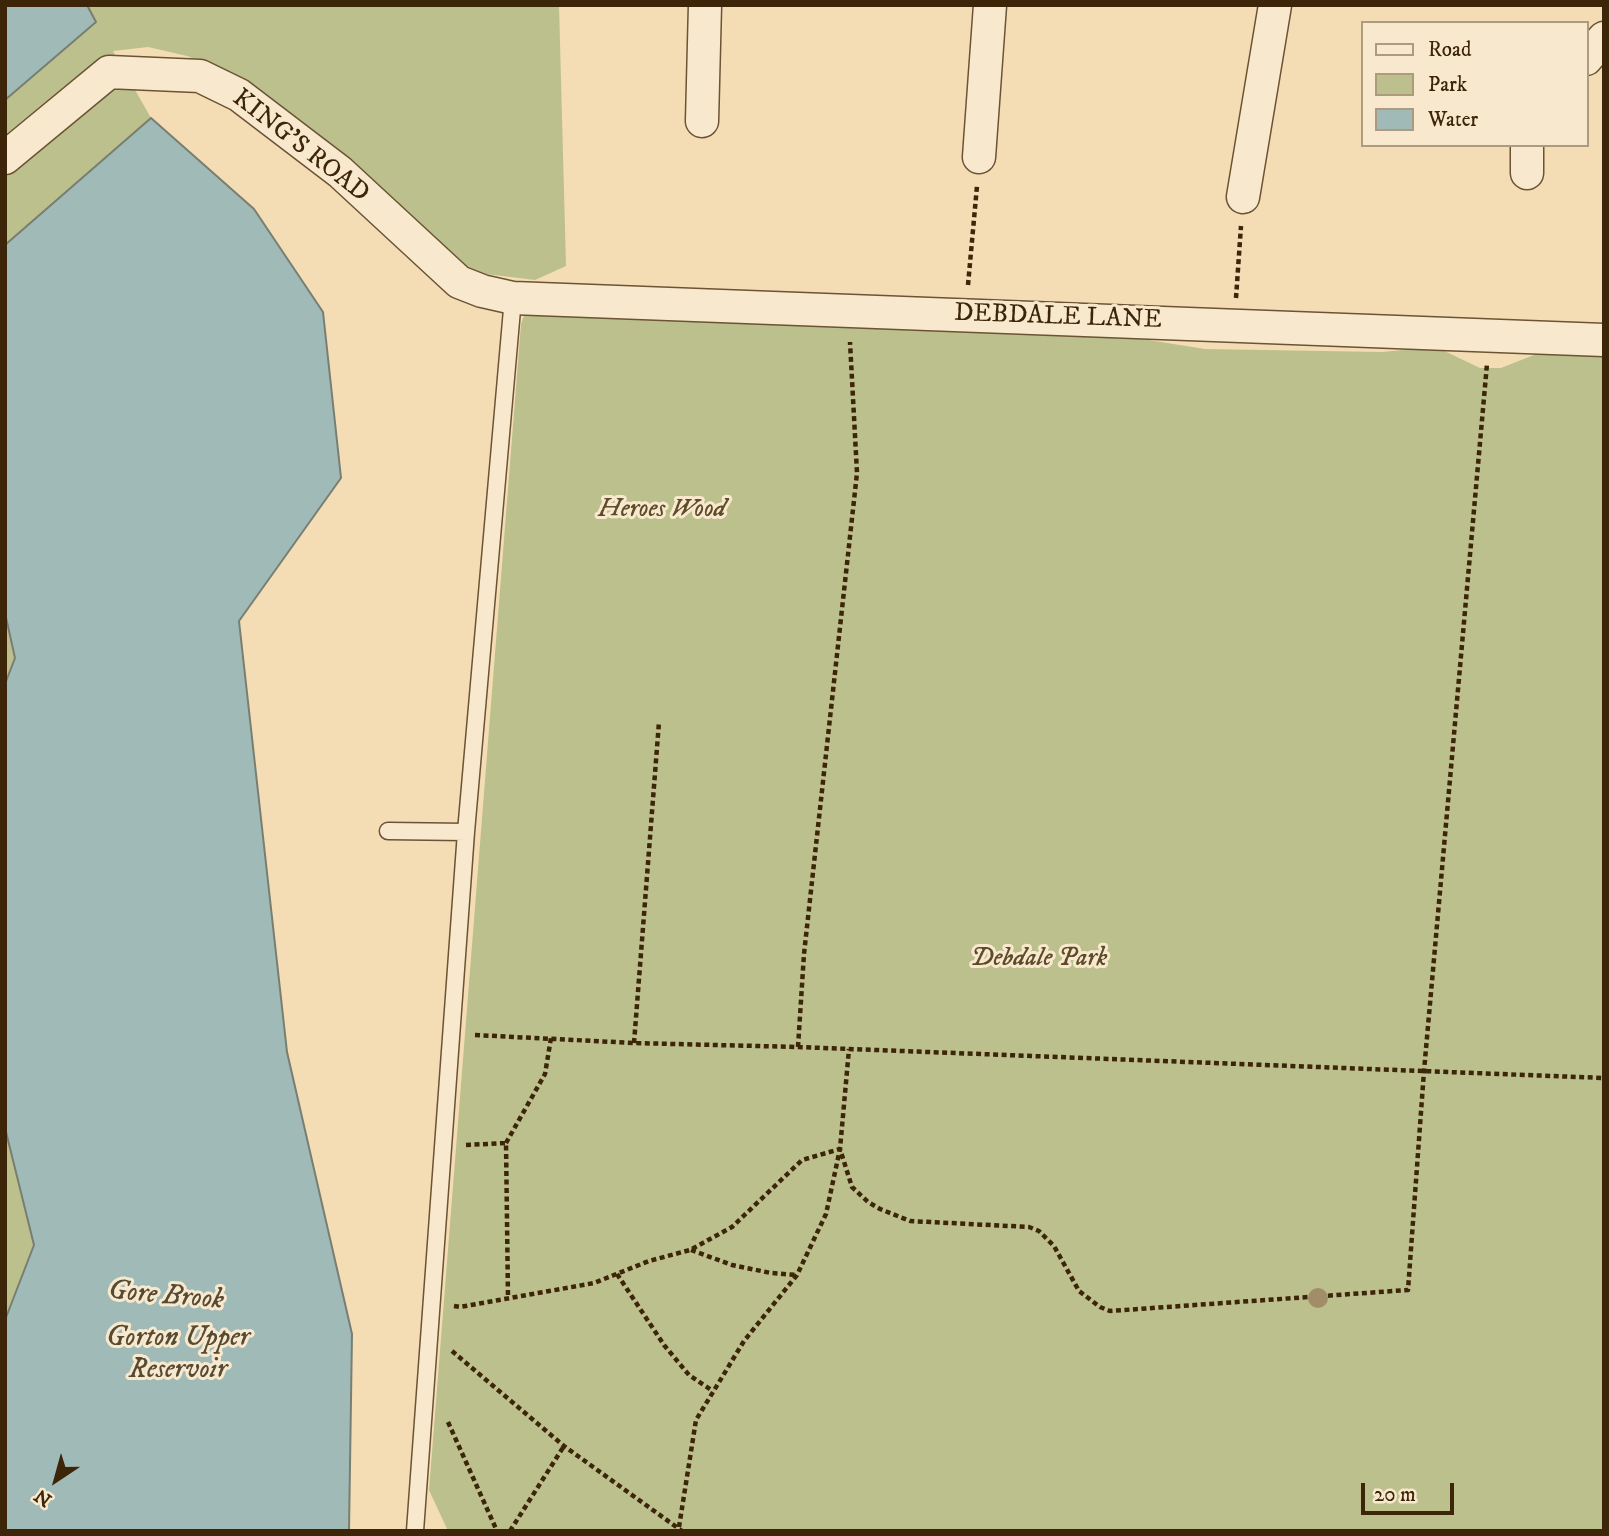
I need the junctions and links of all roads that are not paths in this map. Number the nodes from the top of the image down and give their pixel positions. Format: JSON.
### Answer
{"nodes":[{"id":1,"x":705,"y":5,"type":"edge"},
{"id":2,"x":990,"y":5,"type":"edge"},
{"id":3,"x":1275,"y":5,"type":"edge"},
{"id":4,"x":1604,"y":38,"type":"edge"},
{"id":5,"x":1588,"y":57,"type":"edge"},
{"id":6,"x":702,"y":121,"type":"dead end"},
{"id":7,"x":979,"y":157,"type":"road end"},
{"id":8,"x":5,"y":158,"type":"edge"},
{"id":9,"x":1243,"y":197,"type":"road end"},
{"id":10,"x":513,"y":298,"type":"junction"},
{"id":11,"x":1604,"y":340,"type":"edge"},
{"id":12,"x":388,"y":831,"type":"dead end"},
{"id":13,"x":466,"y":832,"type":"junction"},
{"id":14,"x":415,"y":1531,"type":"edge"}],
"edges":[{"from":1,"to":6,"type":"street"},
{"from":2,"to":7,"type":"street"},
{"from":3,"to":9,"type":"street"},
{"from":4,"to":5,"type":"street"},
{"from":8,"to":10,"type":"street","name":"KING'S ROAD"},
{"from":10,"to":11,"type":"street","name":"DEBDALE LANE"},
{"from":10,"to":13,"type":"lane"},
{"from":12,"to":13,"type":"lane"},
{"from":13,"to":14,"type":"lane"}]}
